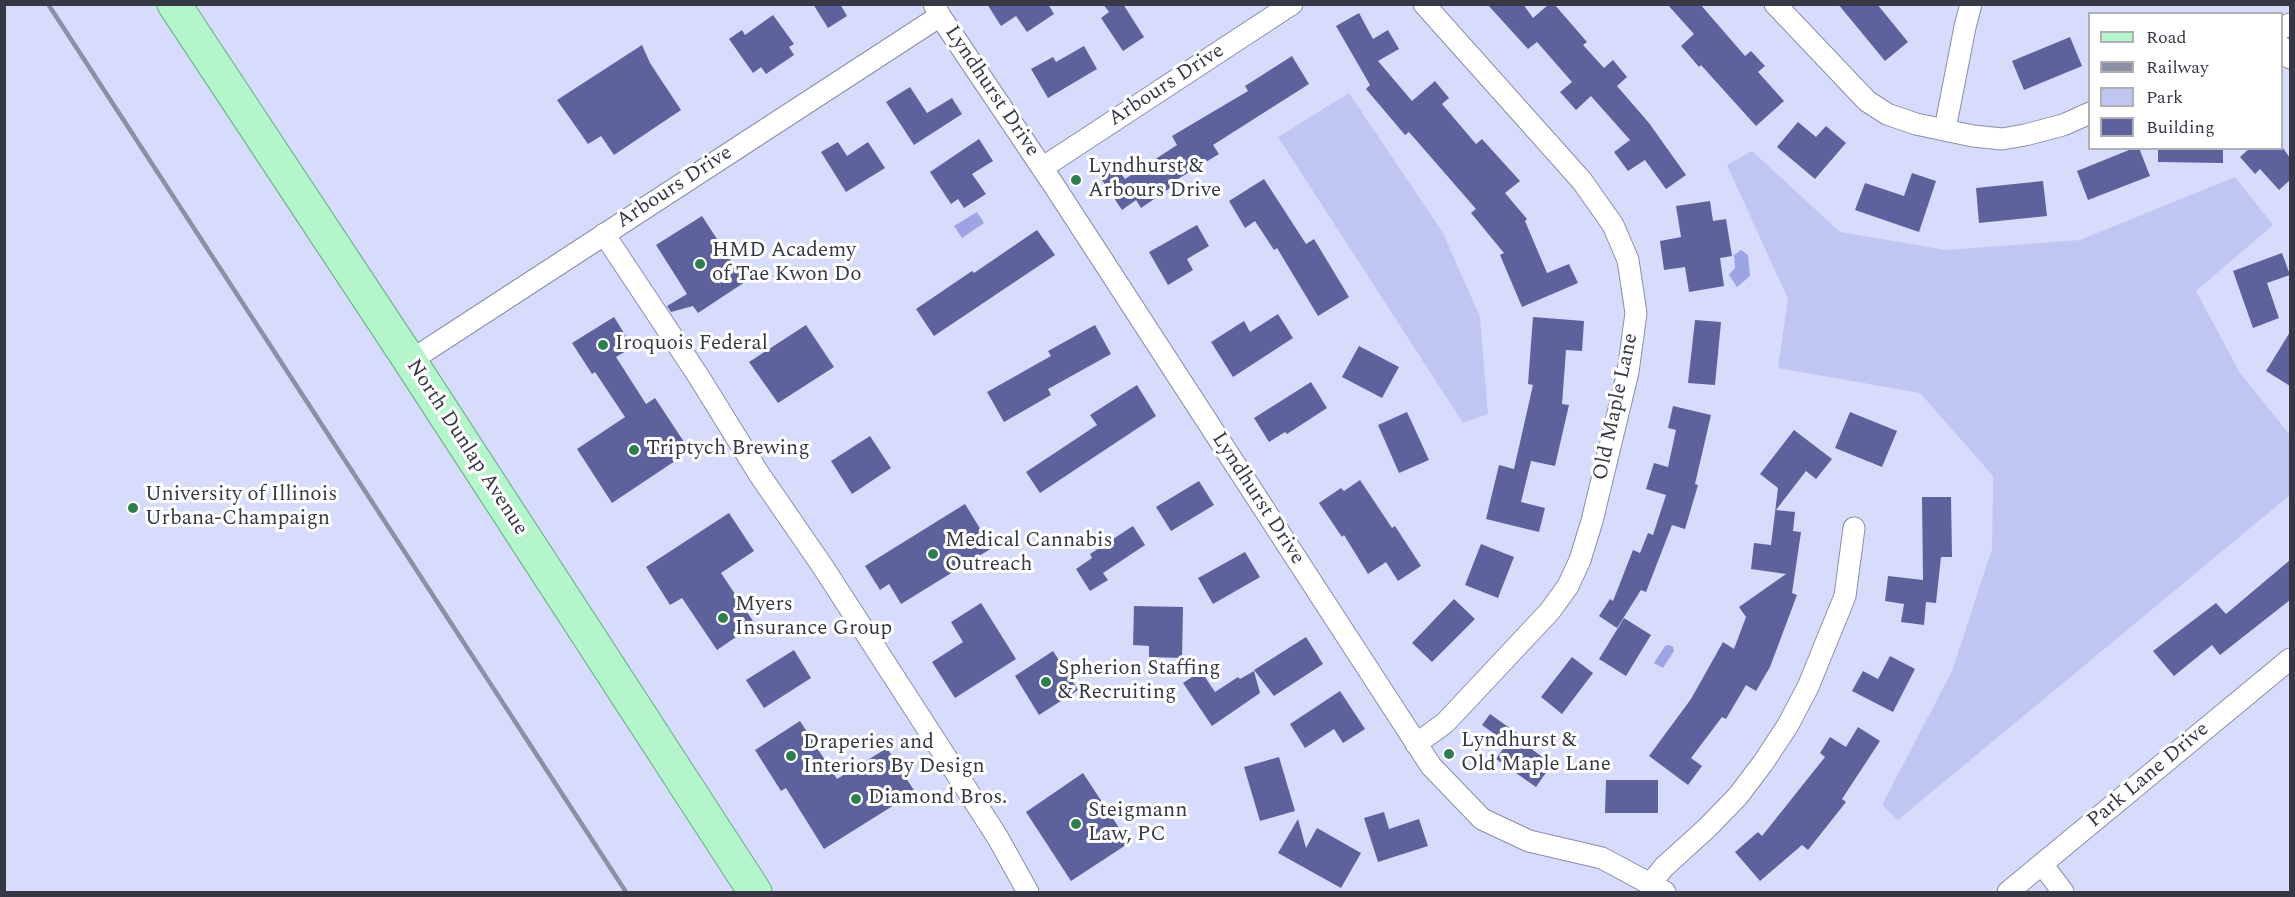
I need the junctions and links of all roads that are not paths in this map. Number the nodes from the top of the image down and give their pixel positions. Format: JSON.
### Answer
{"nodes":[{"id":1,"x":174,"y":4,"type":"edge"},
{"id":2,"x":1292,"y":4,"type":"edge"},
{"id":3,"x":1424,"y":4,"type":"edge"},
{"id":4,"x":1775,"y":4,"type":"edge"},
{"id":5,"x":1971,"y":4,"type":"edge"},
{"id":6,"x":937,"y":10,"type":"edge"},
{"id":7,"x":2088,"y":114,"type":"edge"},
{"id":8,"x":1945,"y":129,"type":"junction"},
{"id":9,"x":1042,"y":168,"type":"junction"},
{"id":10,"x":604,"y":234,"type":"junction"},
{"id":11,"x":410,"y":361,"type":"junction"},
{"id":12,"x":1854,"y":528,"type":"dead end"},
{"id":13,"x":2290,"y":659,"type":"edge"},
{"id":14,"x":1416,"y":744,"type":"junction"},
{"id":15,"x":2042,"y":864,"type":"junction"},
{"id":16,"x":1658,"y":888,"type":"edge"},
{"id":17,"x":755,"y":892,"type":"edge"},
{"id":18,"x":1028,"y":892,"type":"edge"},
{"id":19,"x":2008,"y":892,"type":"edge"},
{"id":20,"x":2063,"y":892,"type":"edge"}],
"edges":[{"from":1,"to":11,"type":"main road","name":"North Dunlap Avenue"},
{"from":2,"to":9,"type":"street","name":"Arbours Drive"},
{"from":3,"to":14,"type":"street","name":"Old Maple Lane"},
{"from":4,"to":8,"type":"street"},
{"from":5,"to":8,"type":"street"},
{"from":6,"to":9,"type":"street","name":"Lyndhurst Drive"},
{"from":6,"to":10,"type":"street","name":"Arbours Drive"},
{"from":7,"to":8,"type":"street"},
{"from":9,"to":14,"type":"street","name":"Lyndhurst Drive"},
{"from":10,"to":11,"type":"street","name":"Arbours Drive"},
{"from":10,"to":18,"type":"street"},
{"from":11,"to":17,"type":"main road","name":"North Dunlap Avenue"},
{"from":12,"to":16,"type":"street"},
{"from":13,"to":15,"type":"street","name":"Park Lane Drive"},
{"from":14,"to":16,"type":"street","name":"Lyndhurst Drive"},
{"from":15,"to":19,"type":"street","name":"Park Lane Drive"},
{"from":15,"to":20,"type":"street"}]}
